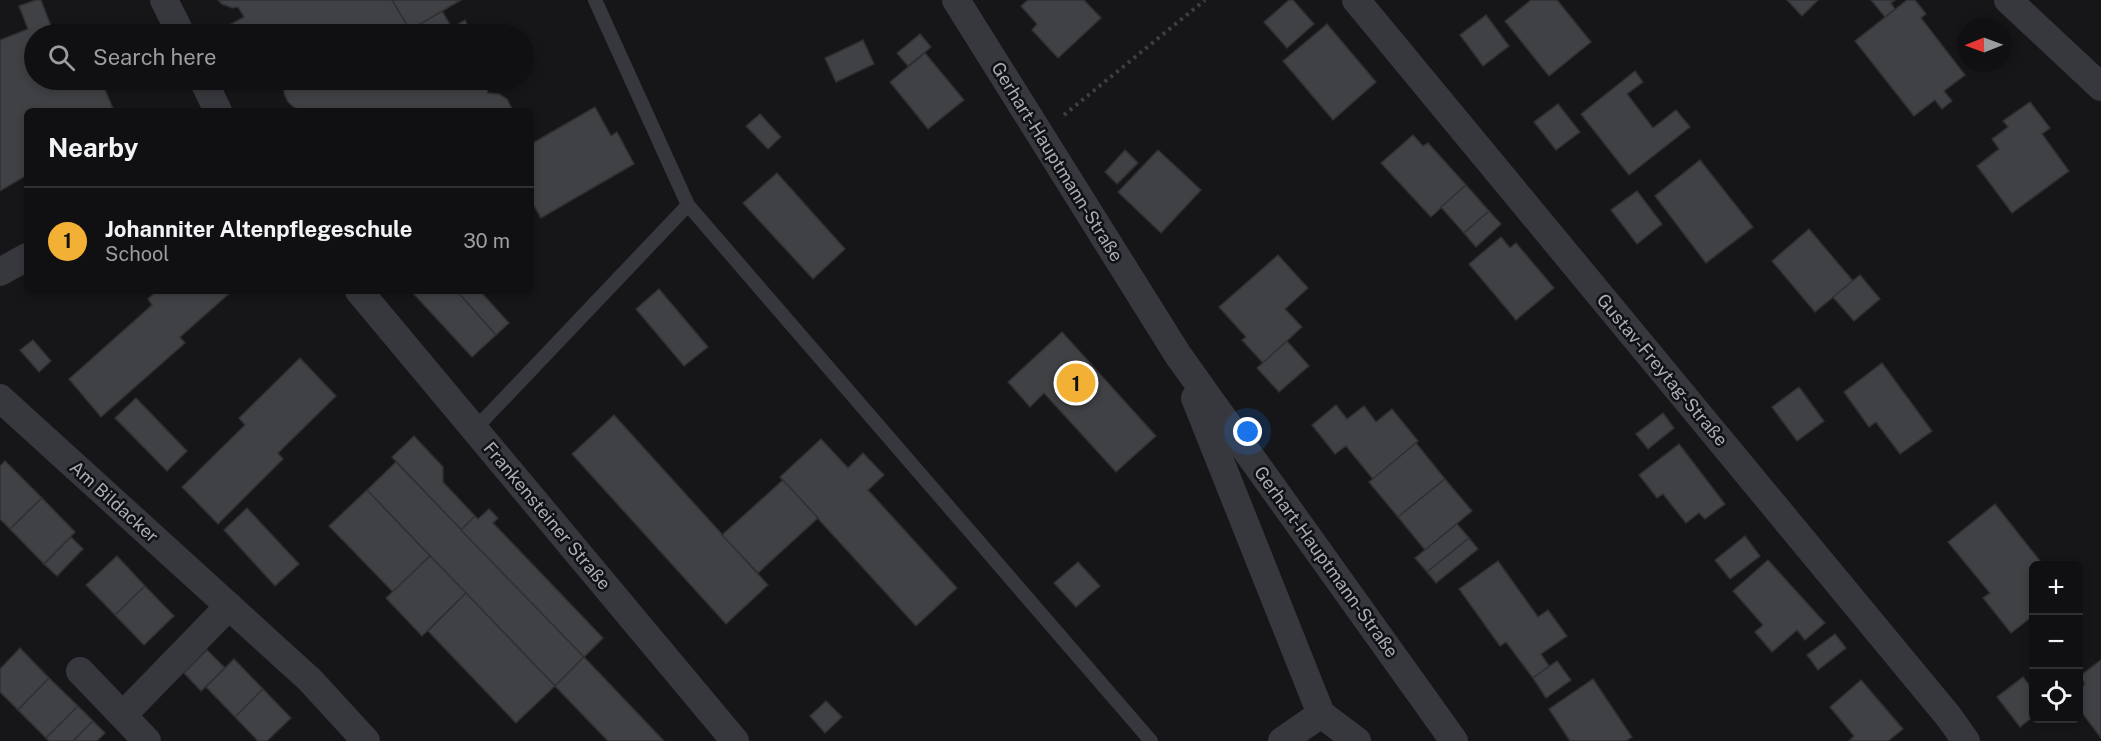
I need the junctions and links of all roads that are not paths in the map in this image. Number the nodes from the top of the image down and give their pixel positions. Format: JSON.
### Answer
{"nodes":[{"id":1,"x":165,"y":0,"type":"edge"},
{"id":2,"x":595,"y":0,"type":"edge"},
{"id":3,"x":956,"y":0,"type":"edge"},
{"id":4,"x":1356,"y":0,"type":"edge"},
{"id":5,"x":2008,"y":0,"type":"edge"},
{"id":6,"x":176,"y":24,"type":"edge"},
{"id":7,"x":2101,"y":87,"type":"edge"},
{"id":8,"x":208,"y":90,"type":"edge"},
{"id":9,"x":217,"y":108,"type":"edge"},
{"id":10,"x":688,"y":205,"type":"junction"},
{"id":11,"x":24,"y":259,"type":"edge"},
{"id":12,"x":0,"y":272,"type":"edge"},
{"id":13,"x":362,"y":294,"type":"edge"},
{"id":14,"x":1178,"y":355,"type":"junction"},
{"id":15,"x":0,"y":398,"type":"edge"},
{"id":16,"x":475,"y":429,"type":"junction"},
{"id":17,"x":228,"y":606,"type":"junction"},
{"id":18,"x":80,"y":671,"type":"dead end"},
{"id":19,"x":1322,"y":714,"type":"junction"},
{"id":20,"x":123,"y":715,"type":"junction"},
{"id":21,"x":147,"y":741,"type":"edge"},
{"id":22,"x":366,"y":741,"type":"edge"},
{"id":23,"x":735,"y":741,"type":"edge"},
{"id":24,"x":1151,"y":741,"type":"edge"},
{"id":25,"x":1282,"y":741,"type":"edge"},
{"id":26,"x":1356,"y":741,"type":"edge"},
{"id":27,"x":1454,"y":741,"type":"edge"},
{"id":28,"x":1966,"y":741,"type":"edge"}],
"edges":[{"from":1,"to":6,"type":"street"},
{"from":2,"to":10,"type":"lane"},
{"from":3,"to":14,"type":"street","name":"Gerhart-Hauptmann-Straße"},
{"from":4,"to":28,"type":"street","name":"Gustav-Freytag-Straße"},
{"from":5,"to":7,"type":"street"},
{"from":8,"to":9,"type":"street"},
{"from":10,"to":16,"type":"lane"},
{"from":10,"to":24,"type":"lane"},
{"from":11,"to":12,"type":"street"},
{"from":13,"to":16,"type":"street","name":"Frankensteiner Straße"},
{"from":14,"to":19,"type":"street","name":"Gerhart-Hauptmann-Straße"},
{"from":14,"to":27,"type":"street","name":"Gerhart-Hauptmann-Straße"},
{"from":15,"to":17,"type":"street","name":"Am Bildacker"},
{"from":16,"to":23,"type":"street","name":"Frankensteiner Straße"},
{"from":17,"to":20,"type":"street"},
{"from":17,"to":22,"type":"street","name":"Am Bildacker"},
{"from":18,"to":20,"type":"street"},
{"from":19,"to":25,"type":"street"},
{"from":19,"to":26,"type":"street","name":"Gerhart-Hauptmann-Straße"},
{"from":20,"to":21,"type":"street"}]}
